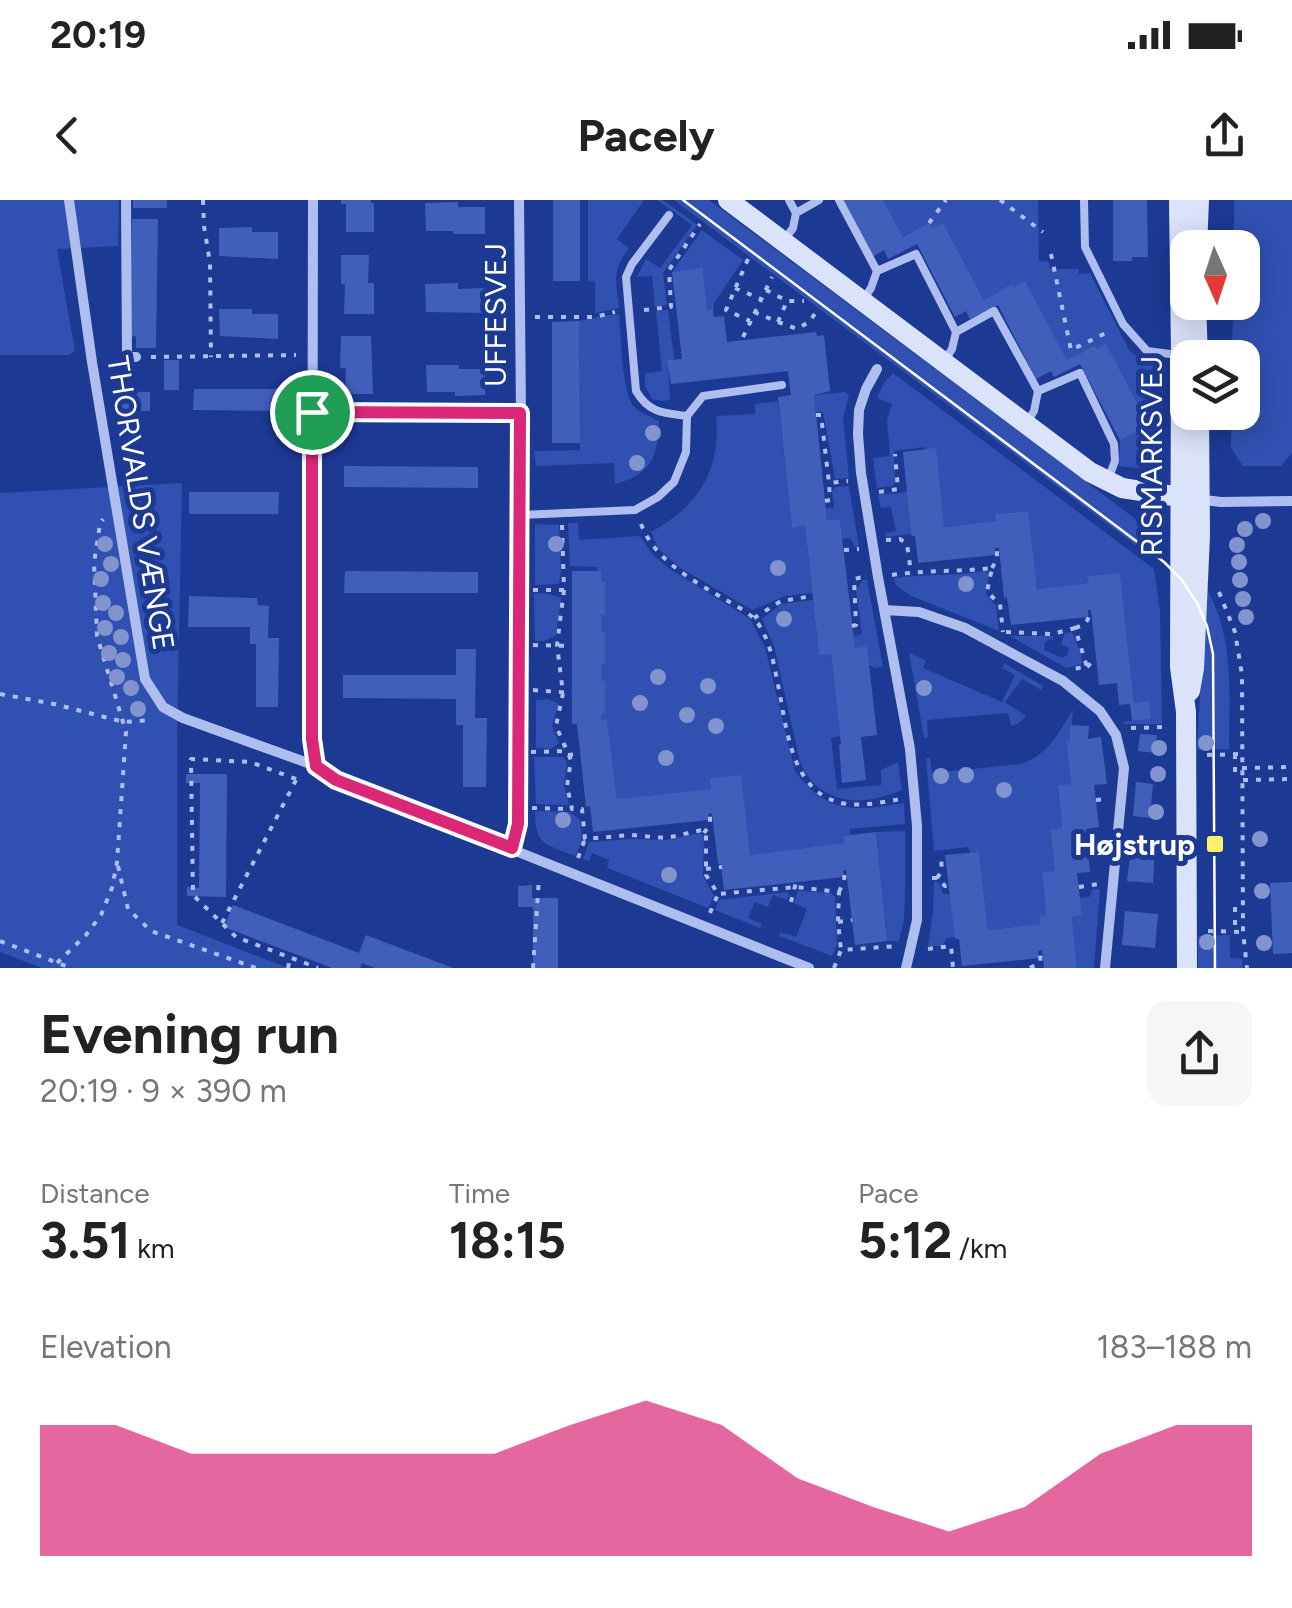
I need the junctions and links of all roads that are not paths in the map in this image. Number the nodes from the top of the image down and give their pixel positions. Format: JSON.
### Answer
{"nodes":[{"id":1,"x":69,"y":200,"type":"edge"},
{"id":2,"x":126,"y":200,"type":"edge"},
{"id":3,"x":313,"y":200,"type":"edge"},
{"id":4,"x":519,"y":200,"type":"edge"},
{"id":5,"x":728,"y":200,"type":"edge"},
{"id":6,"x":789,"y":200,"type":"edge"},
{"id":7,"x":819,"y":200,"type":"edge"},
{"id":8,"x":838,"y":200,"type":"edge"},
{"id":9,"x":1084,"y":200,"type":"edge"},
{"id":10,"x":1179,"y":200,"type":"edge"},
{"id":11,"x":1199,"y":200,"type":"edge"},
{"id":12,"x":796,"y":213,"type":"junction"},
{"id":13,"x":668,"y":214,"type":"dead end"},
{"id":14,"x":1198,"y":230,"type":"edge"},
{"id":15,"x":783,"y":242,"type":"junction"},
{"id":16,"x":877,"y":271,"type":"junction"},
{"id":17,"x":863,"y":301,"type":"junction"},
{"id":18,"x":956,"y":332,"type":"junction"},
{"id":19,"x":1189,"y":340,"type":"edge"},
{"id":20,"x":1170,"y":354,"type":"edge"},
{"id":21,"x":136,"y":357,"type":"road end"},
{"id":22,"x":944,"y":362,"type":"junction"},
{"id":23,"x":877,"y":369,"type":"dead end"},
{"id":24,"x":782,"y":385,"type":"dead end"},
{"id":25,"x":1038,"y":391,"type":"junction"},
{"id":26,"x":687,"y":416,"type":"junction"},
{"id":27,"x":1026,"y":424,"type":"junction"},
{"id":28,"x":1190,"y":430,"type":"edge"},
{"id":29,"x":1198,"y":430,"type":"edge"},
{"id":30,"x":1107,"y":481,"type":"junction"},
{"id":31,"x":1190,"y":498,"type":"junction"},
{"id":32,"x":1292,"y":501,"type":"edge"},
{"id":33,"x":520,"y":515,"type":"junction"},
{"id":34,"x":884,"y":610,"type":"junction"},
{"id":35,"x":316,"y":766,"type":"junction"},
{"id":36,"x":512,"y":848,"type":"junction"},
{"id":37,"x":809,"y":968,"type":"edge"},
{"id":38,"x":906,"y":968,"type":"edge"},
{"id":39,"x":1105,"y":968,"type":"edge"},
{"id":40,"x":1187,"y":968,"type":"edge"}],
"edges":[{"from":1,"to":35,"type":"street","name":"THORVALDS VÆNGE"},
{"from":2,"to":21,"type":"street","name":"THORVALDS VÆNGE"},
{"from":3,"to":35,"type":"street"},
{"from":4,"to":33,"type":"street","name":"UFFESVEJ"},
{"from":5,"to":15,"type":"main road"},
{"from":6,"to":12,"type":"lane"},
{"from":7,"to":12,"type":"lane"},
{"from":8,"to":16,"type":"lane"},
{"from":9,"to":20,"type":"lane"},
{"from":10,"to":19,"type":"main road","name":"RISMARKSVEJ"},
{"from":11,"to":14,"type":"main road"},
{"from":12,"to":15,"type":"lane"},
{"from":13,"to":26,"type":"lane"},
{"from":15,"to":17,"type":"main road"},
{"from":16,"to":17,"type":"lane"},
{"from":16,"to":18,"type":"lane"},
{"from":17,"to":22,"type":"main road"},
{"from":18,"to":22,"type":"lane"},
{"from":18,"to":25,"type":"lane"},
{"from":22,"to":27,"type":"main road"},
{"from":23,"to":34,"type":"street"},
{"from":24,"to":26,"type":"lane"},
{"from":25,"to":27,"type":"lane"},
{"from":25,"to":30,"type":"lane"},
{"from":26,"to":33,"type":"lane"},
{"from":27,"to":30,"type":"main road"},
{"from":28,"to":31,"type":"main road","name":"RISMARKSVEJ"},
{"from":29,"to":31,"type":"main road","name":"RISMARKSVEJ"},
{"from":30,"to":31,"type":"main road"},
{"from":31,"to":32,"type":"street"},
{"from":31,"to":40,"type":"main road","name":"RISMARKSVEJ"},
{"from":33,"to":36,"type":"street","name":"UFFESVEJ"},
{"from":34,"to":38,"type":"street"},
{"from":34,"to":39,"type":"street"},
{"from":35,"to":36,"type":"street","name":"THORVALDS VÆNGE"},
{"from":36,"to":37,"type":"street","name":"THORVALDS VÆNGE"}]}
